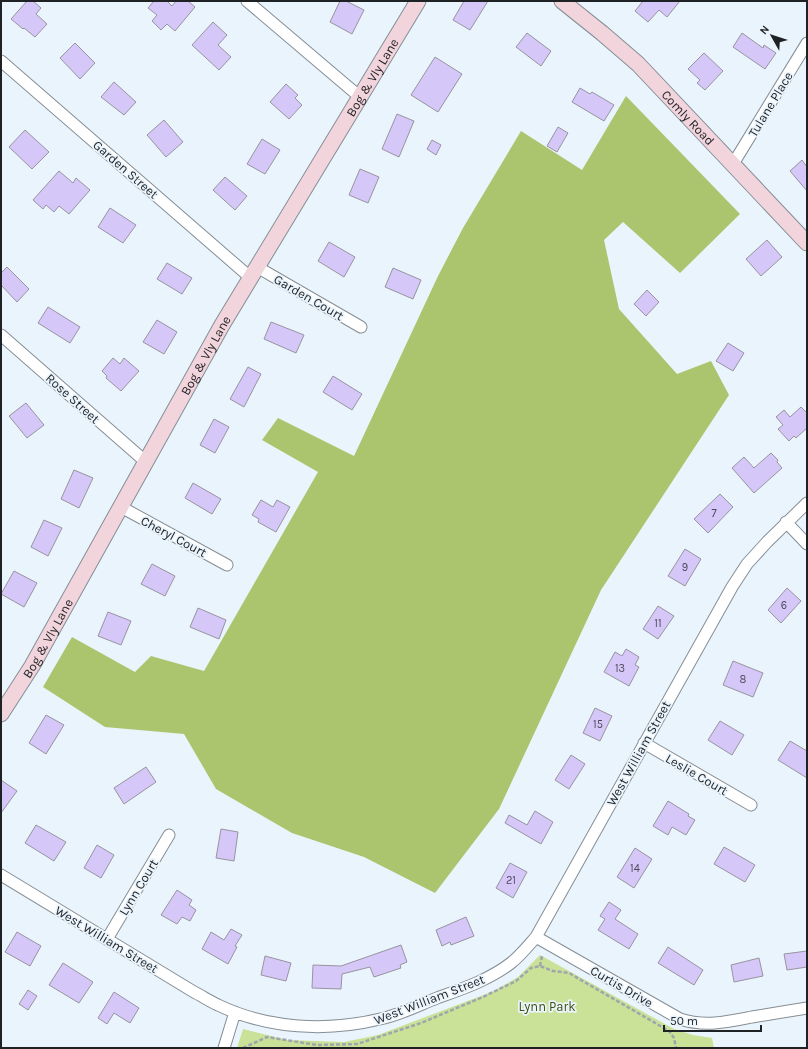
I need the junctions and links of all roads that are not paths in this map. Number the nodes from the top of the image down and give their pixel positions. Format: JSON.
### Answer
{"nodes":[{"id":1,"x":247,"y":1,"type":"edge"},
{"id":2,"x":418,"y":1,"type":"edge"},
{"id":3,"x":562,"y":1,"type":"edge"},
{"id":4,"x":807,"y":43,"type":"edge"},
{"id":5,"x":1,"y":61,"type":"edge"},
{"id":6,"x":360,"y":97,"type":"junction"},
{"id":7,"x":733,"y":164,"type":"junction"},
{"id":8,"x":807,"y":243,"type":"edge"},
{"id":9,"x":254,"y":273,"type":"junction"},
{"id":10,"x":361,"y":327,"type":"dead end"},
{"id":11,"x":1,"y":335,"type":"edge"},
{"id":12,"x":146,"y":462,"type":"junction"},
{"id":13,"x":807,"y":503,"type":"edge"},
{"id":14,"x":121,"y":507,"type":"junction"},
{"id":15,"x":786,"y":522,"type":"junction"},
{"id":16,"x":807,"y":544,"type":"edge"},
{"id":17,"x":227,"y":565,"type":"dead end"},
{"id":18,"x":1,"y":714,"type":"edge"},
{"id":19,"x":644,"y":743,"type":"junction"},
{"id":20,"x":751,"y":804,"type":"dead end"},
{"id":21,"x":169,"y":835,"type":"dead end"},
{"id":22,"x":1,"y":875,"type":"edge"},
{"id":23,"x":536,"y":937,"type":"junction"},
{"id":24,"x":107,"y":939,"type":"junction"},
{"id":25,"x":807,"y":1008,"type":"edge"},
{"id":26,"x":235,"y":1012,"type":"junction"},
{"id":27,"x":224,"y":1048,"type":"edge"}],
"edges":[{"from":1,"to":6,"type":"street"},
{"from":2,"to":6,"type":"street","name":"Bog & Vly Lane"},
{"from":3,"to":7,"type":"street","name":"Comly Road"},
{"from":4,"to":7,"type":"street","name":"Tulane Place"},
{"from":5,"to":9,"type":"street","name":"Garden Street"},
{"from":6,"to":9,"type":"street","name":"Bog & Vly Lane"},
{"from":7,"to":8,"type":"street","name":"Comly Road"},
{"from":9,"to":10,"type":"street","name":"Garden Court"},
{"from":9,"to":12,"type":"street","name":"Bog & Vly Lane"},
{"from":11,"to":12,"type":"street","name":"Rose Street"},
{"from":12,"to":14,"type":"street","name":"Bog & Vly Lane"},
{"from":13,"to":15,"type":"street","name":"West William Street"},
{"from":14,"to":17,"type":"street","name":"Cheryl Court"},
{"from":14,"to":18,"type":"street","name":"Bog & Vly Lane"},
{"from":15,"to":16,"type":"street"},
{"from":15,"to":19,"type":"street","name":"West William Street"},
{"from":19,"to":20,"type":"street","name":"Leslie Court"},
{"from":19,"to":23,"type":"street","name":"West William Street"},
{"from":21,"to":24,"type":"street","name":"Lynn Court"},
{"from":22,"to":24,"type":"street","name":"West William Street"},
{"from":23,"to":25,"type":"street","name":"Curtis Drive"},
{"from":23,"to":26,"type":"street","name":"West William Street"},
{"from":24,"to":26,"type":"street","name":"West William Street"},
{"from":26,"to":27,"type":"street"}]}
